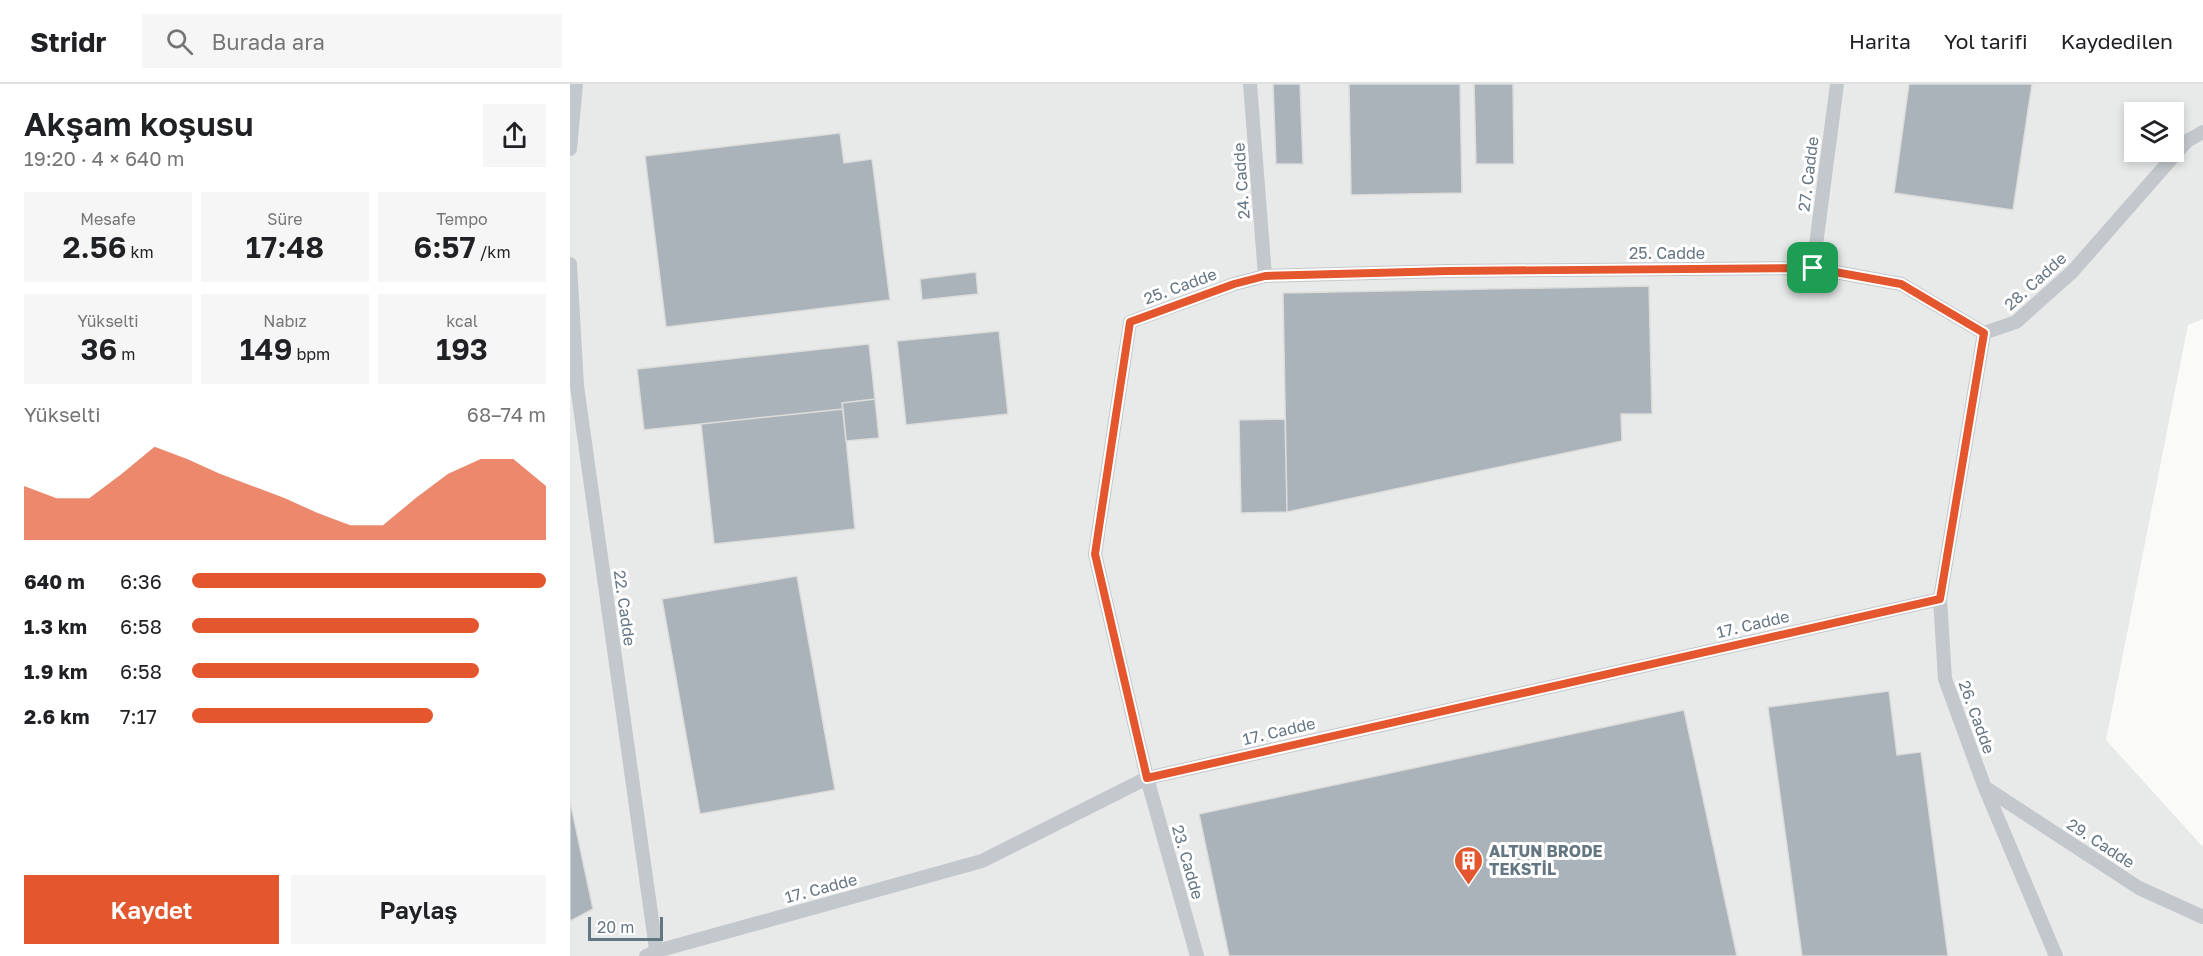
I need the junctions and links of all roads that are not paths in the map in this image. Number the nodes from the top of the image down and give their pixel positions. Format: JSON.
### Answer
{"nodes":[{"id":1,"x":576,"y":84,"type":"edge"},
{"id":2,"x":1250,"y":84,"type":"edge"},
{"id":3,"x":1837,"y":84,"type":"edge"},
{"id":4,"x":2203,"y":132,"type":"edge"},
{"id":5,"x":570,"y":149,"type":"edge"},
{"id":6,"x":570,"y":264,"type":"edge"},
{"id":7,"x":1813,"y":268,"type":"junction"},
{"id":8,"x":1265,"y":276,"type":"junction"},
{"id":9,"x":1984,"y":333,"type":"junction"},
{"id":10,"x":1940,"y":599,"type":"junction"},
{"id":11,"x":1147,"y":778,"type":"junction"},
{"id":12,"x":1985,"y":788,"type":"junction"},
{"id":13,"x":2203,"y":917,"type":"edge"},
{"id":14,"x":653,"y":954,"type":"edge"},
{"id":15,"x":1197,"y":956,"type":"edge"},
{"id":16,"x":2056,"y":956,"type":"edge"}],
"edges":[{"from":1,"to":5,"type":"lane"},
{"from":2,"to":8,"type":"lane","name":"24. Cadde"},
{"from":3,"to":7,"type":"lane","name":"27. Cadde"},
{"from":4,"to":9,"type":"lane","name":"28. Cadde"},
{"from":6,"to":14,"type":"lane","name":"22. Cadde"},
{"from":7,"to":8,"type":"lane","name":"25. Cadde"},
{"from":7,"to":9,"type":"lane"},
{"from":8,"to":11,"type":"lane","name":"25. Cadde"},
{"from":9,"to":10,"type":"lane","name":"26. Cadde"},
{"from":10,"to":11,"type":"lane","name":"17. Cadde"},
{"from":10,"to":12,"type":"lane","name":"26. Cadde"},
{"from":11,"to":14,"type":"lane","name":"17. Cadde"},
{"from":11,"to":15,"type":"lane","name":"23. Cadde"},
{"from":12,"to":13,"type":"lane","name":"29. Cadde"},
{"from":12,"to":16,"type":"lane","name":"26. Cadde"}]}
